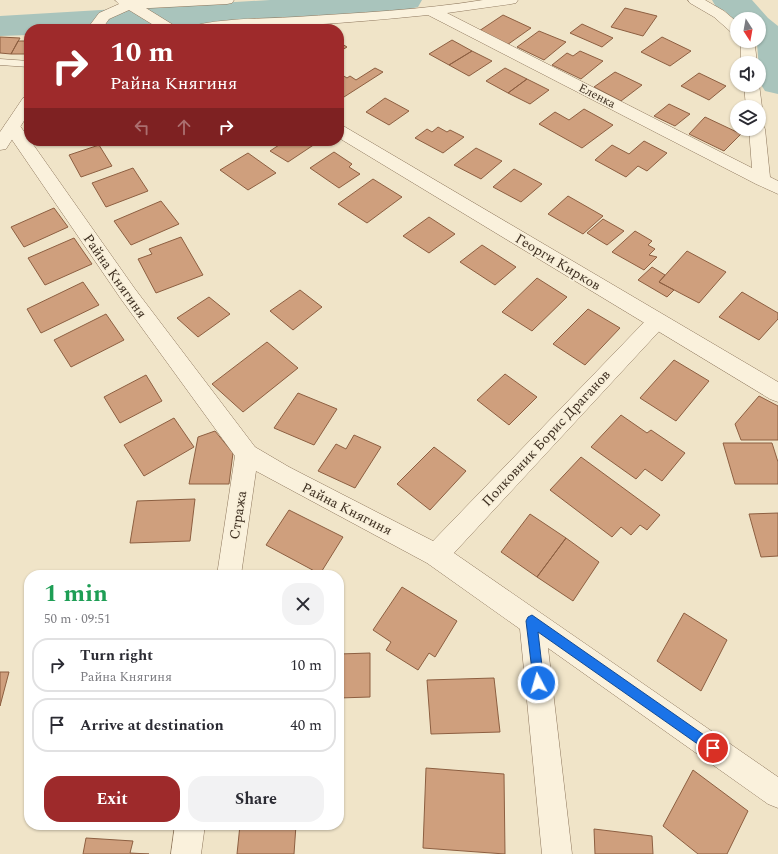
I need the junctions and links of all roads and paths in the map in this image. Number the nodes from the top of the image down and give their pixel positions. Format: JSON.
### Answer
{"nodes":[{"id":1,"x":105,"y":0,"type":"edge"},
{"id":2,"x":227,"y":0,"type":"edge"},
{"id":3,"x":511,"y":0,"type":"edge"},
{"id":4,"x":695,"y":0,"type":"edge"},
{"id":5,"x":134,"y":4,"type":"edge"},
{"id":6,"x":432,"y":11,"type":"junction"},
{"id":7,"x":104,"y":16,"type":"junction"},
{"id":8,"x":730,"y":23,"type":"edge"},
{"id":9,"x":98,"y":24,"type":"edge"},
{"id":10,"x":163,"y":24,"type":"edge"},
{"id":11,"x":236,"y":24,"type":"edge"},
{"id":12,"x":0,"y":62,"type":"edge"},
{"id":13,"x":24,"y":64,"type":"edge"},
{"id":14,"x":24,"y":109,"type":"edge"},
{"id":15,"x":344,"y":134,"type":"edge"},
{"id":16,"x":6,"y":136,"type":"edge"},
{"id":17,"x":758,"y":136,"type":"edge"},
{"id":18,"x":762,"y":180,"type":"junction"},
{"id":19,"x":778,"y":188,"type":"edge"},
{"id":20,"x":657,"y":322,"type":"junction"},
{"id":21,"x":778,"y":393,"type":"edge"},
{"id":22,"x":247,"y":454,"type":"junction"},
{"id":23,"x":436,"y":555,"type":"junction"},
{"id":24,"x":230,"y":570,"type":"edge"},
{"id":25,"x":532,"y":621,"type":"junction"},
{"id":26,"x":778,"y":794,"type":"edge"},
{"id":27,"x":189,"y":830,"type":"edge"},
{"id":28,"x":186,"y":854,"type":"edge"},
{"id":29,"x":557,"y":854,"type":"edge"}],
"edges":[{"from":1,"to":7,"type":"street"},
{"from":2,"to":5,"type":"street"},
{"from":3,"to":6,"type":"street"},
{"from":4,"to":8,"type":"street"},
{"from":5,"to":7,"type":"street"},
{"from":5,"to":10,"type":"street"},
{"from":6,"to":11,"type":"street"},
{"from":6,"to":18,"type":"street","name":"Еленка"},
{"from":7,"to":9,"type":"street"},
{"from":12,"to":13,"type":"lane"},
{"from":14,"to":16,"type":"street"},
{"from":15,"to":20,"type":"street","name":"Георги Кирков"},
{"from":16,"to":22,"type":"street","name":"Райна Княгиня"},
{"from":17,"to":18,"type":"street"},
{"from":18,"to":19,"type":"street","name":"Еленка"},
{"from":20,"to":21,"type":"street","name":"Георги Кирков"},
{"from":20,"to":23,"type":"street","name":"Полковник Борис Драганов"},
{"from":22,"to":23,"type":"street","name":"Райна Княгиня"},
{"from":22,"to":24,"type":"street","name":"Стража"},
{"from":23,"to":25,"type":"street","name":"Райна Княгиня"},
{"from":25,"to":26,"type":"street","name":"Райна Княгиня"},
{"from":25,"to":29,"type":"street"},
{"from":27,"to":28,"type":"street"}]}
